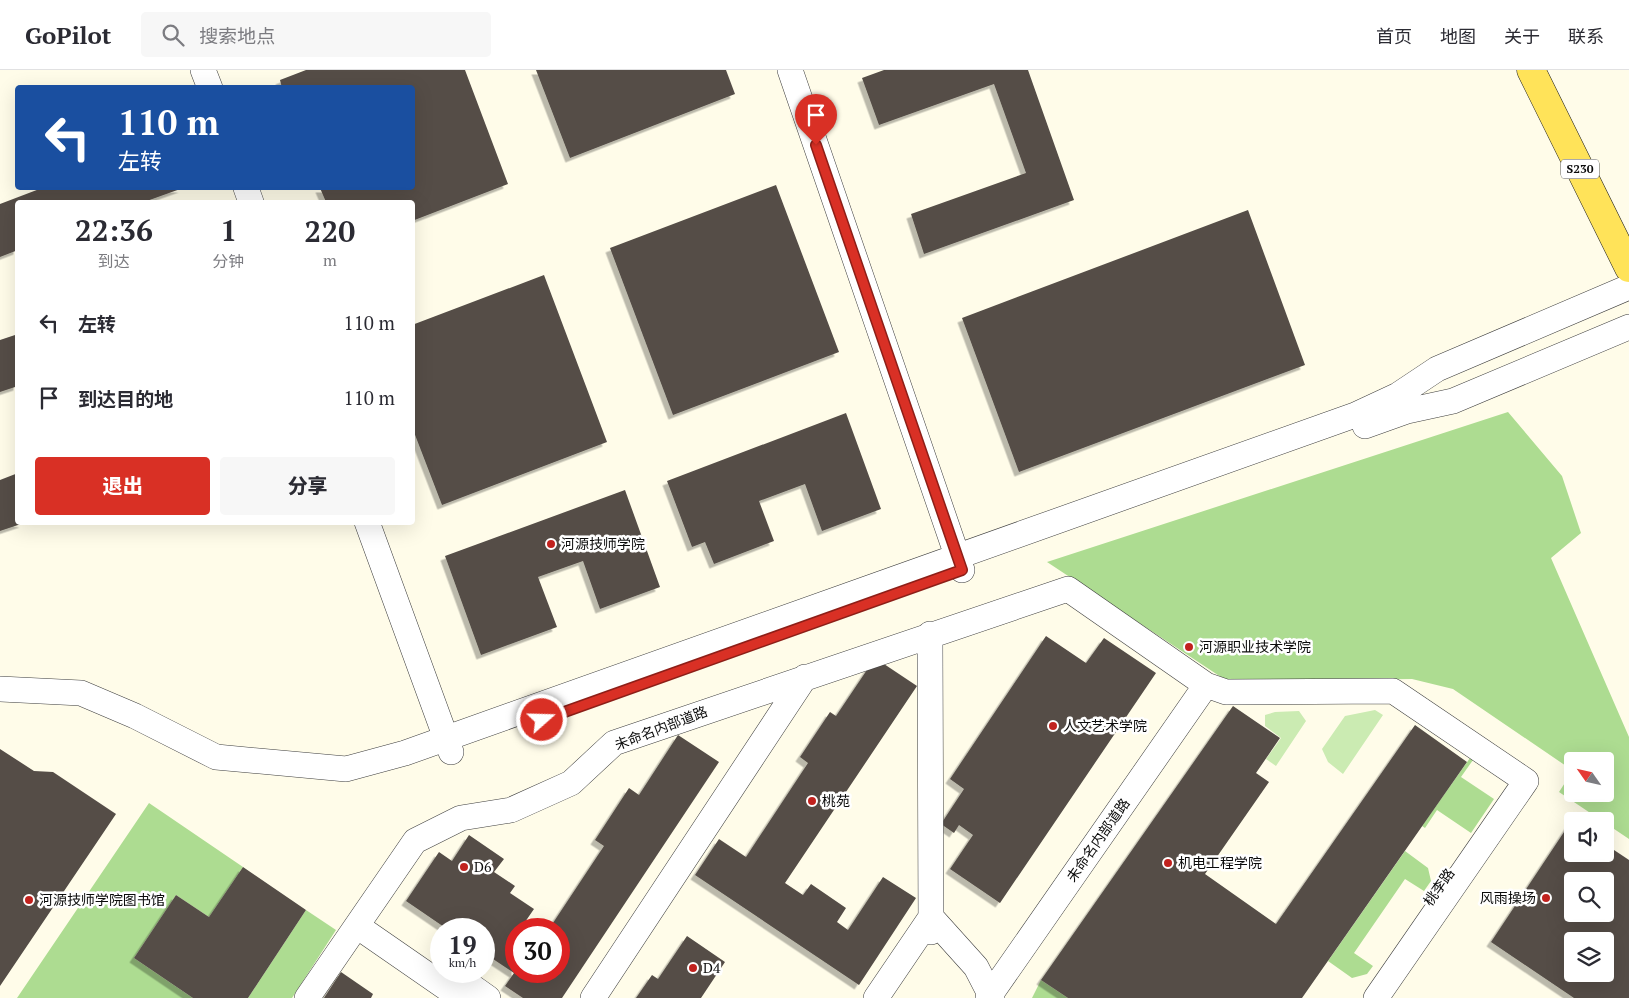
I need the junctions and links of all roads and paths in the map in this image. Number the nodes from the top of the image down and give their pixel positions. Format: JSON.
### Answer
{"nodes":[{"id":1,"x":203,"y":70,"type":"edge"},
{"id":2,"x":790,"y":70,"type":"edge"},
{"id":3,"x":1530,"y":70,"type":"edge"},
{"id":4,"x":209,"y":85,"type":"edge"},
{"id":5,"x":1629,"y":268,"type":"edge"},
{"id":6,"x":1629,"y":287,"type":"edge"},
{"id":7,"x":1629,"y":327,"type":"edge"},
{"id":8,"x":369,"y":525,"type":"edge"},
{"id":9,"x":960,"y":563,"type":"junction"},
{"id":10,"x":930,"y":634,"type":"junction"},
{"id":11,"x":796,"y":680,"type":"junction"},
{"id":12,"x":1206,"y":685,"type":"junction"},
{"id":13,"x":0,"y":690,"type":"edge"},
{"id":14,"x":0,"y":706,"type":"edge"},
{"id":15,"x":448,"y":745,"type":"junction"},
{"id":16,"x":1521,"y":778,"type":"junction"},
{"id":17,"x":361,"y":919,"type":"junction"},
{"id":18,"x":931,"y":924,"type":"junction"},
{"id":19,"x":430,"y":959,"type":"edge"},
{"id":20,"x":467,"y":983,"type":"edge"},
{"id":21,"x":988,"y":997,"type":"edge"},
{"id":22,"x":307,"y":998,"type":"edge"},
{"id":23,"x":461,"y":998,"type":"edge"},
{"id":24,"x":488,"y":998,"type":"edge"},
{"id":25,"x":576,"y":998,"type":"edge"},
{"id":26,"x":593,"y":998,"type":"edge"},
{"id":27,"x":876,"y":998,"type":"edge"},
{"id":28,"x":886,"y":998,"type":"edge"},
{"id":29,"x":1361,"y":998,"type":"edge"},
{"id":30,"x":1376,"y":998,"type":"edge"}],
"edges":[{"from":1,"to":4,"type":"street"},
{"from":2,"to":9,"type":"street"},
{"from":3,"to":5,"type":"main road","number":"S230"},
{"from":6,"to":9,"type":"street"},
{"from":7,"to":9,"type":"street"},
{"from":8,"to":15,"type":"street"},
{"from":9,"to":15,"type":"street"},
{"from":10,"to":11,"type":"street","name":"未命名内部道路"},
{"from":10,"to":12,"type":"street","name":"未命名内部道路"},
{"from":10,"to":18,"type":"street"},
{"from":11,"to":17,"type":"street","name":"未命名内部道路"},
{"from":11,"to":25,"type":"street"},
{"from":11,"to":26,"type":"street"},
{"from":12,"to":16,"type":"street","name":"未命名内部道路"},
{"from":12,"to":21,"type":"street","name":"未命名内部道路"},
{"from":13,"to":15,"type":"street"},
{"from":14,"to":15,"type":"street"},
{"from":16,"to":29,"type":"street","name":"桃李路"},
{"from":16,"to":30,"type":"street","name":"桃李路"},
{"from":17,"to":19,"type":"street"},
{"from":17,"to":22,"type":"street","name":"未命名内部道路"},
{"from":17,"to":23,"type":"street"},
{"from":18,"to":21,"type":"street","name":"未命名内部道路"},
{"from":18,"to":27,"type":"street"},
{"from":18,"to":28,"type":"street"},
{"from":20,"to":24,"type":"street"}]}
